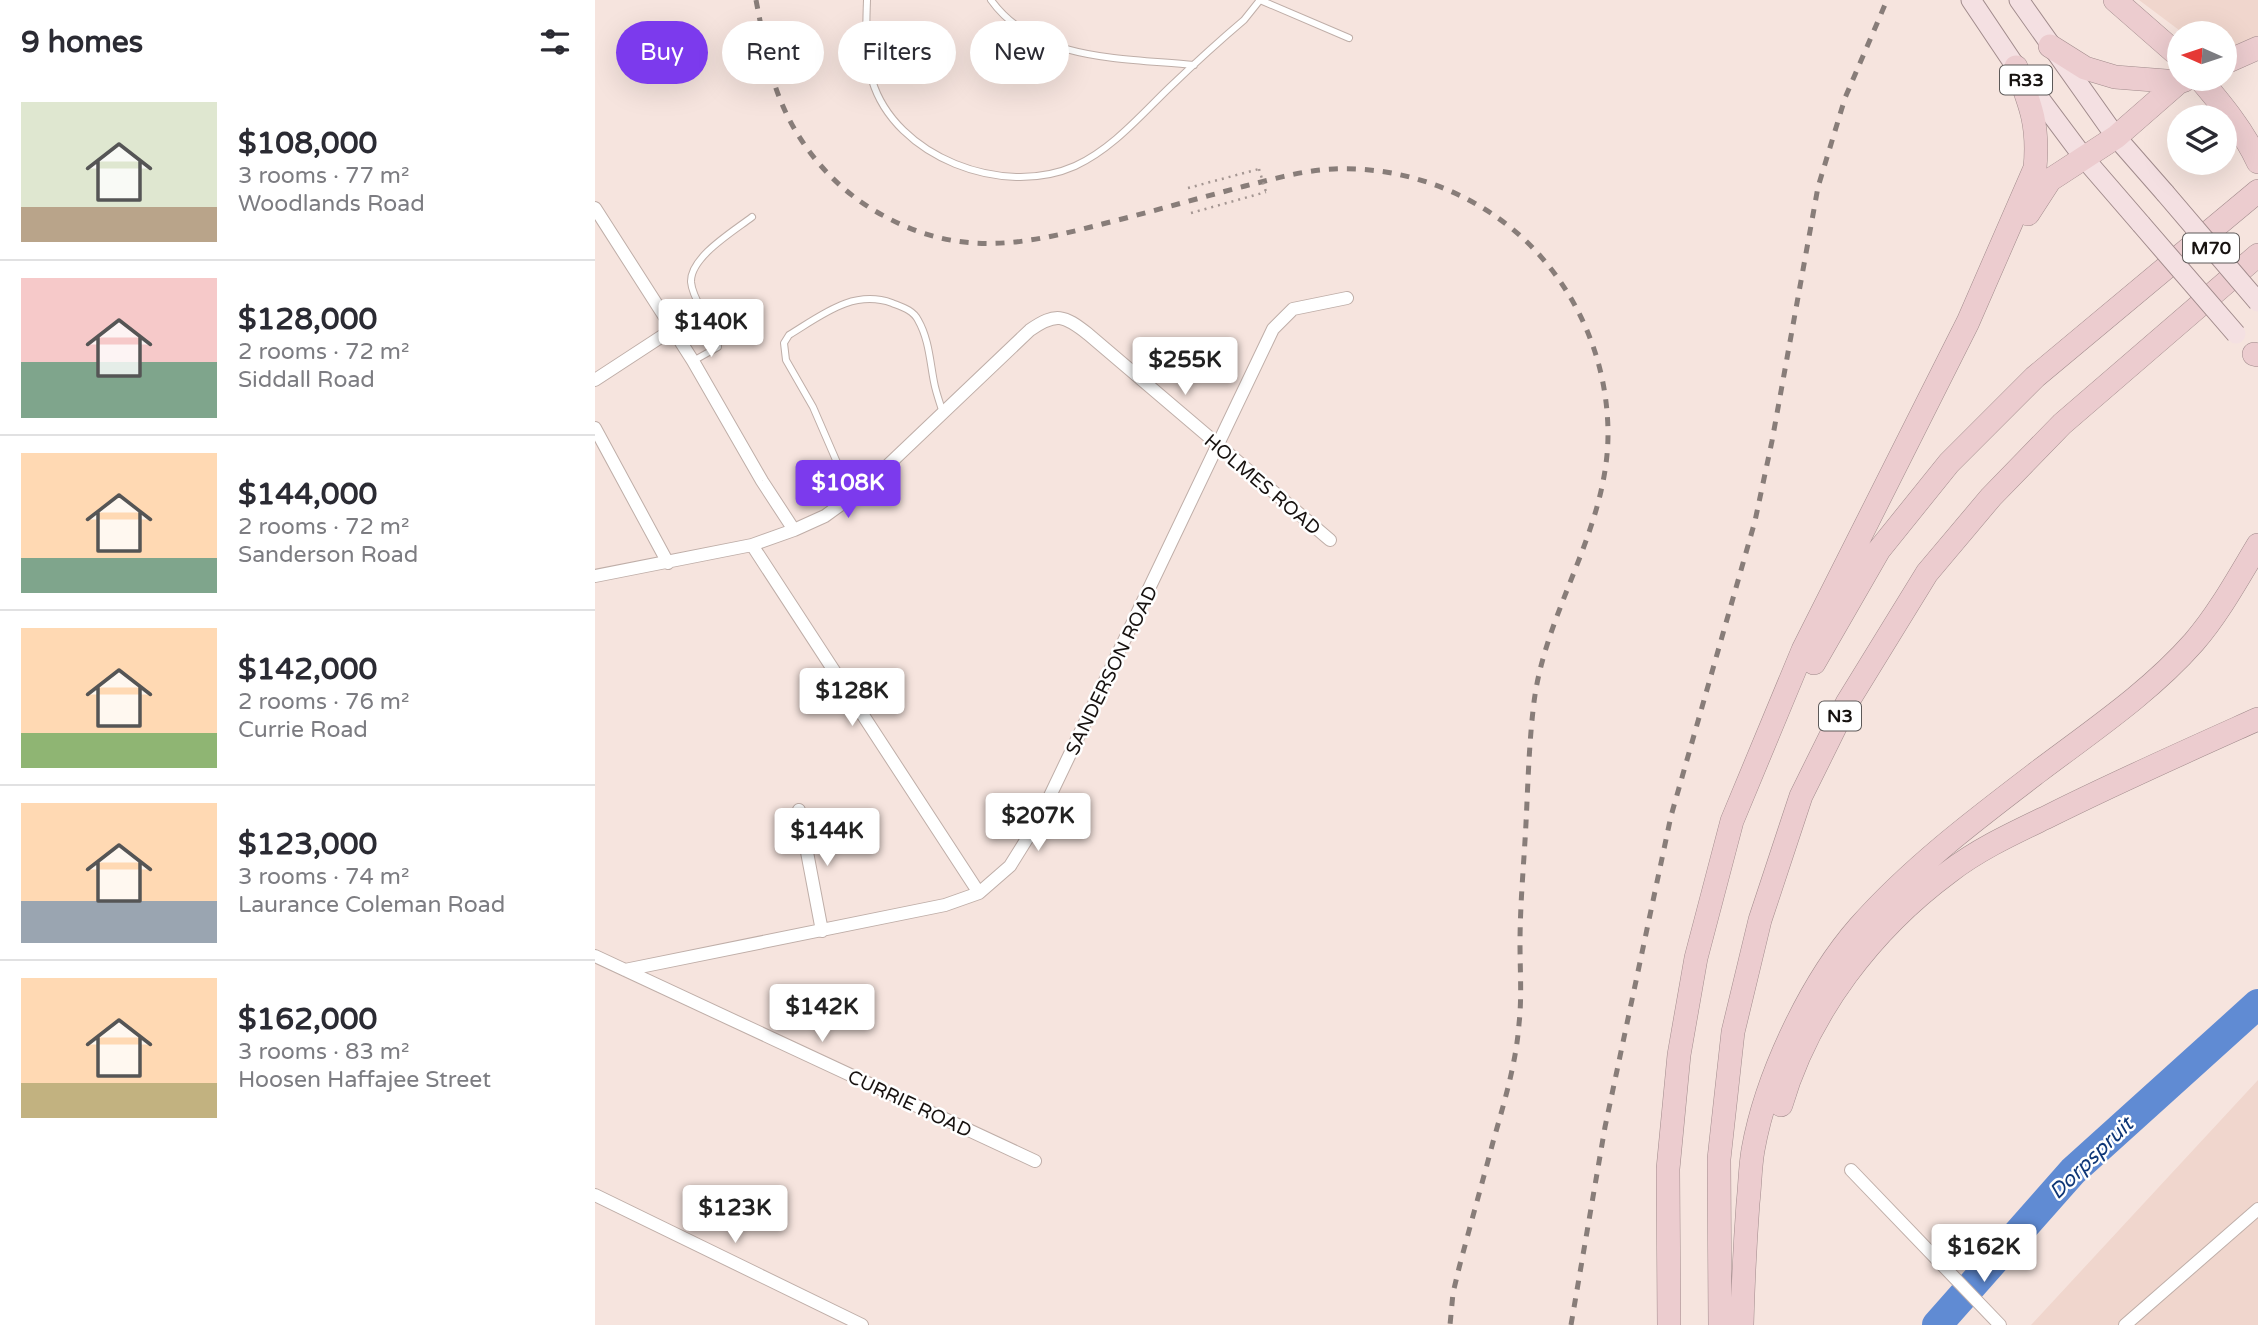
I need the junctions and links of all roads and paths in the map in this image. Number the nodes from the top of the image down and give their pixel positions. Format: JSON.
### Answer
{"nodes":[{"id":1,"x":867,"y":0,"type":"edge"},
{"id":2,"x":991,"y":0,"type":"edge"},
{"id":3,"x":1000,"y":0,"type":"edge"},
{"id":4,"x":1260,"y":0,"type":"edge"},
{"id":5,"x":1971,"y":0,"type":"edge"},
{"id":6,"x":2018,"y":0,"type":"edge"},
{"id":7,"x":2115,"y":0,"type":"edge"},
{"id":8,"x":996,"y":8,"type":"junction"},
{"id":9,"x":1349,"y":38,"type":"dead end"},
{"id":10,"x":2167,"y":45,"type":"edge"},
{"id":11,"x":2050,"y":46,"type":"junction"},
{"id":12,"x":2258,"y":48,"type":"edge"},
{"id":13,"x":2237,"y":57,"type":"edge"},
{"id":14,"x":1194,"y":65,"type":"junction"},
{"id":15,"x":2016,"y":67,"type":"junction"},
{"id":16,"x":2167,"y":79,"type":"edge"},
{"id":17,"x":2175,"y":91,"type":"edge"},
{"id":18,"x":2203,"y":91,"type":"edge"},
{"id":19,"x":2116,"y":137,"type":"junction"},
{"id":20,"x":2084,"y":158,"type":"junction"},
{"id":21,"x":2258,"y":162,"type":"edge"},
{"id":22,"x":1188,"y":188,"type":"dead end"},
{"id":23,"x":2258,"y":191,"type":"edge"},
{"id":24,"x":595,"y":208,"type":"edge"},
{"id":25,"x":1191,"y":212,"type":"dead end"},
{"id":26,"x":753,"y":217,"type":"dead end"},
{"id":27,"x":2258,"y":254,"type":"edge"},
{"id":28,"x":1985,"y":286,"type":"junction"},
{"id":29,"x":1347,"y":298,"type":"dead end"},
{"id":30,"x":2258,"y":302,"type":"edge"},
{"id":31,"x":673,"y":329,"type":"junction"},
{"id":32,"x":2257,"y":356,"type":"edge"},
{"id":33,"x":694,"y":361,"type":"junction"},
{"id":34,"x":595,"y":380,"type":"edge"},
{"id":35,"x":943,"y":413,"type":"junction"},
{"id":36,"x":595,"y":428,"type":"edge"},
{"id":37,"x":1218,"y":446,"type":"junction"},
{"id":38,"x":852,"y":497,"type":"junction"},
{"id":39,"x":794,"y":530,"type":"junction"},
{"id":40,"x":1330,"y":540,"type":"dead end"},
{"id":41,"x":752,"y":545,"type":"junction"},
{"id":42,"x":2258,"y":545,"type":"edge"},
{"id":43,"x":668,"y":563,"type":"junction"},
{"id":44,"x":595,"y":576,"type":"edge"},
{"id":45,"x":2258,"y":719,"type":"edge"},
{"id":46,"x":799,"y":810,"type":"dead end"},
{"id":47,"x":979,"y":893,"type":"junction"},
{"id":48,"x":822,"y":931,"type":"junction"},
{"id":49,"x":595,"y":956,"type":"edge"},
{"id":50,"x":1696,"y":958,"type":"junction"},
{"id":51,"x":625,"y":970,"type":"junction"},
{"id":52,"x":1035,"y":1161,"type":"dead end"},
{"id":53,"x":1851,"y":1170,"type":"dead end"},
{"id":54,"x":595,"y":1195,"type":"edge"},
{"id":55,"x":2258,"y":1209,"type":"edge"},
{"id":56,"x":1744,"y":1249,"type":"junction"},
{"id":57,"x":858,"y":1324,"type":"edge"},
{"id":58,"x":1669,"y":1325,"type":"edge"},
{"id":59,"x":1720,"y":1325,"type":"edge"},
{"id":60,"x":1742,"y":1325,"type":"edge"},
{"id":61,"x":2000,"y":1325,"type":"edge"},
{"id":62,"x":2125,"y":1325,"type":"edge"}],
"edges":[{"from":1,"to":14,"type":"lane"},
{"from":2,"to":8,"type":"lane"},
{"from":3,"to":8,"type":"lane"},
{"from":4,"to":9,"type":"lane"},
{"from":4,"to":14,"type":"lane"},
{"from":5,"to":15,"type":"main road","number":"R33"},
{"from":6,"to":11,"type":"main road","number":"R33"},
{"from":7,"to":10,"type":"highway"},
{"from":8,"to":14,"type":"lane"},
{"from":11,"to":16,"type":"highway"},
{"from":11,"to":19,"type":"main road","number":"R33"},
{"from":12,"to":13,"type":"highway"},
{"from":15,"to":20,"type":"main road","number":"R33"},
{"from":15,"to":28,"type":"highway"},
{"from":17,"to":19,"type":"highway"},
{"from":18,"to":21,"type":"highway"},
{"from":19,"to":20,"type":"highway"},
{"from":19,"to":30,"type":"main road","number":"M70","bridge":true},
{"from":20,"to":28,"type":"highway"},
{"from":20,"to":32,"type":"main road","number":"R33","bridge":true},
{"from":22,"to":25,"type":"path","bridge":true},
{"from":23,"to":50,"type":"highway","number":"N3"},
{"from":24,"to":31,"type":"street"},
{"from":26,"to":33,"type":"lane"},
{"from":27,"to":59,"type":"highway","number":"N3"},
{"from":28,"to":50,"type":"highway"},
{"from":29,"to":37,"type":"street","name":"SANDERSON ROAD"},
{"from":31,"to":33,"type":"street"},
{"from":31,"to":34,"type":"street"},
{"from":33,"to":39,"type":"street"},
{"from":35,"to":37,"type":"street","name":"HOLMES ROAD"},
{"from":35,"to":38,"type":"street"},
{"from":35,"to":38,"type":"lane"},
{"from":36,"to":43,"type":"street"},
{"from":37,"to":40,"type":"street","name":"HOLMES ROAD"},
{"from":37,"to":47,"type":"street","name":"SANDERSON ROAD"},
{"from":38,"to":39,"type":"street"},
{"from":39,"to":41,"type":"street"},
{"from":41,"to":43,"type":"street"},
{"from":41,"to":47,"type":"street"},
{"from":42,"to":56,"type":"highway"},
{"from":43,"to":44,"type":"street"},
{"from":45,"to":56,"type":"highway"},
{"from":46,"to":48,"type":"street"},
{"from":47,"to":48,"type":"street","name":"SANDERSON ROAD"},
{"from":48,"to":51,"type":"street","name":"SANDERSON ROAD"},
{"from":49,"to":51,"type":"street","name":"CURRIE ROAD"},
{"from":50,"to":58,"type":"highway","number":"N3"},
{"from":51,"to":52,"type":"street","name":"CURRIE ROAD"},
{"from":53,"to":61,"type":"street"},
{"from":54,"to":57,"type":"street"},
{"from":55,"to":62,"type":"street"},
{"from":56,"to":60,"type":"highway"}]}
